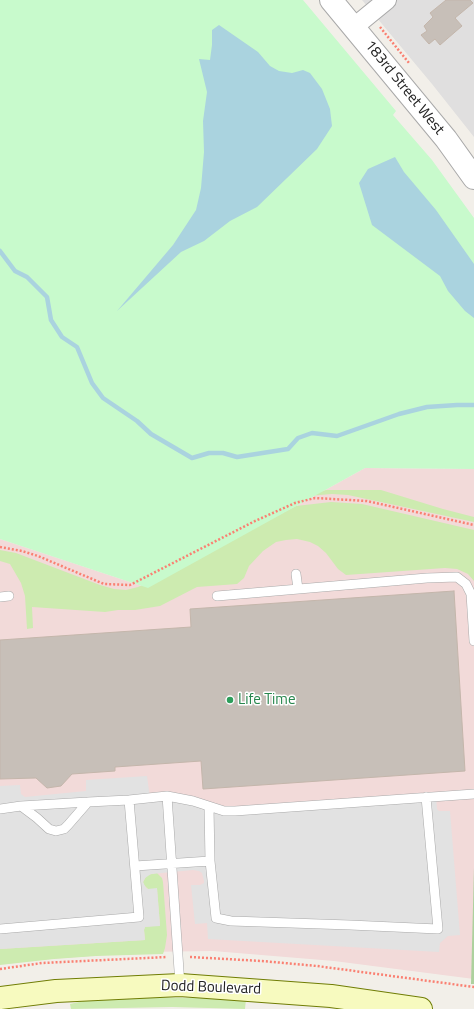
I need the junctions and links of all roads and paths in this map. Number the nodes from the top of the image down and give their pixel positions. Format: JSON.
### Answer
{"nodes":[{"id":1,"x":331,"y":0,"type":"edge"},
{"id":2,"x":387,"y":0,"type":"edge"},
{"id":3,"x":354,"y":27,"type":"junction"},
{"id":4,"x":474,"y":178,"type":"edge"},
{"id":5,"x":474,"y":526,"type":"edge"},
{"id":6,"x":0,"y":547,"type":"edge"},
{"id":7,"x":296,"y":574,"type":"dead end"},
{"id":8,"x":298,"y":589,"type":"junction"},
{"id":9,"x":217,"y":596,"type":"dead end"},
{"id":10,"x":474,"y":641,"type":"edge"},
{"id":11,"x":474,"y":794,"type":"edge"},
{"id":12,"x":167,"y":796,"type":"junction"},
{"id":13,"x":426,"y":797,"type":"junction"},
{"id":14,"x":129,"y":800,"type":"junction"},
{"id":15,"x":88,"y":802,"type":"junction"},
{"id":16,"x":20,"y":806,"type":"junction"},
{"id":17,"x":209,"y":807,"type":"junction"},
{"id":18,"x":0,"y":809,"type":"edge"},
{"id":19,"x":210,"y":861,"type":"junction"},
{"id":20,"x":172,"y":864,"type":"junction"},
{"id":21,"x":135,"y":866,"type":"junction"},
{"id":22,"x":0,"y":929,"type":"edge"},
{"id":23,"x":178,"y":957,"type":"junction"},
{"id":24,"x":0,"y":969,"type":"edge"},
{"id":25,"x":180,"y":985,"type":"junction"},
{"id":26,"x":474,"y":987,"type":"edge"},
{"id":27,"x":0,"y":998,"type":"edge"},
{"id":28,"x":421,"y":1009,"type":"edge"}],
"edges":[{"from":1,"to":3,"type":"street","name":"183rd Street West"},
{"from":2,"to":3,"type":"street"},
{"from":3,"to":4,"type":"street","name":"183rd Street West"},
{"from":5,"to":6,"type":"path"},
{"from":7,"to":8,"type":"lane"},
{"from":8,"to":9,"type":"lane"},
{"from":8,"to":10,"type":"lane"},
{"from":11,"to":13,"type":"lane"},
{"from":12,"to":14,"type":"lane"},
{"from":12,"to":17,"type":"lane"},
{"from":12,"to":20,"type":"lane"},
{"from":13,"to":17,"type":"lane"},
{"from":13,"to":19,"type":"lane"},
{"from":14,"to":15,"type":"lane"},
{"from":14,"to":21,"type":"lane"},
{"from":15,"to":16,"type":"lane"},
{"from":15,"to":16,"type":"lane"},
{"from":16,"to":18,"type":"lane"},
{"from":17,"to":19,"type":"lane"},
{"from":19,"to":20,"type":"lane"},
{"from":20,"to":21,"type":"lane"},
{"from":20,"to":23,"type":"lane"},
{"from":21,"to":22,"type":"lane"},
{"from":23,"to":24,"type":"path"},
{"from":23,"to":25,"type":"lane"},
{"from":23,"to":26,"type":"path"},
{"from":25,"to":27,"type":"main road","name":"Dodd Boulevard"},
{"from":25,"to":28,"type":"main road","name":"Dodd Boulevard"}]}
